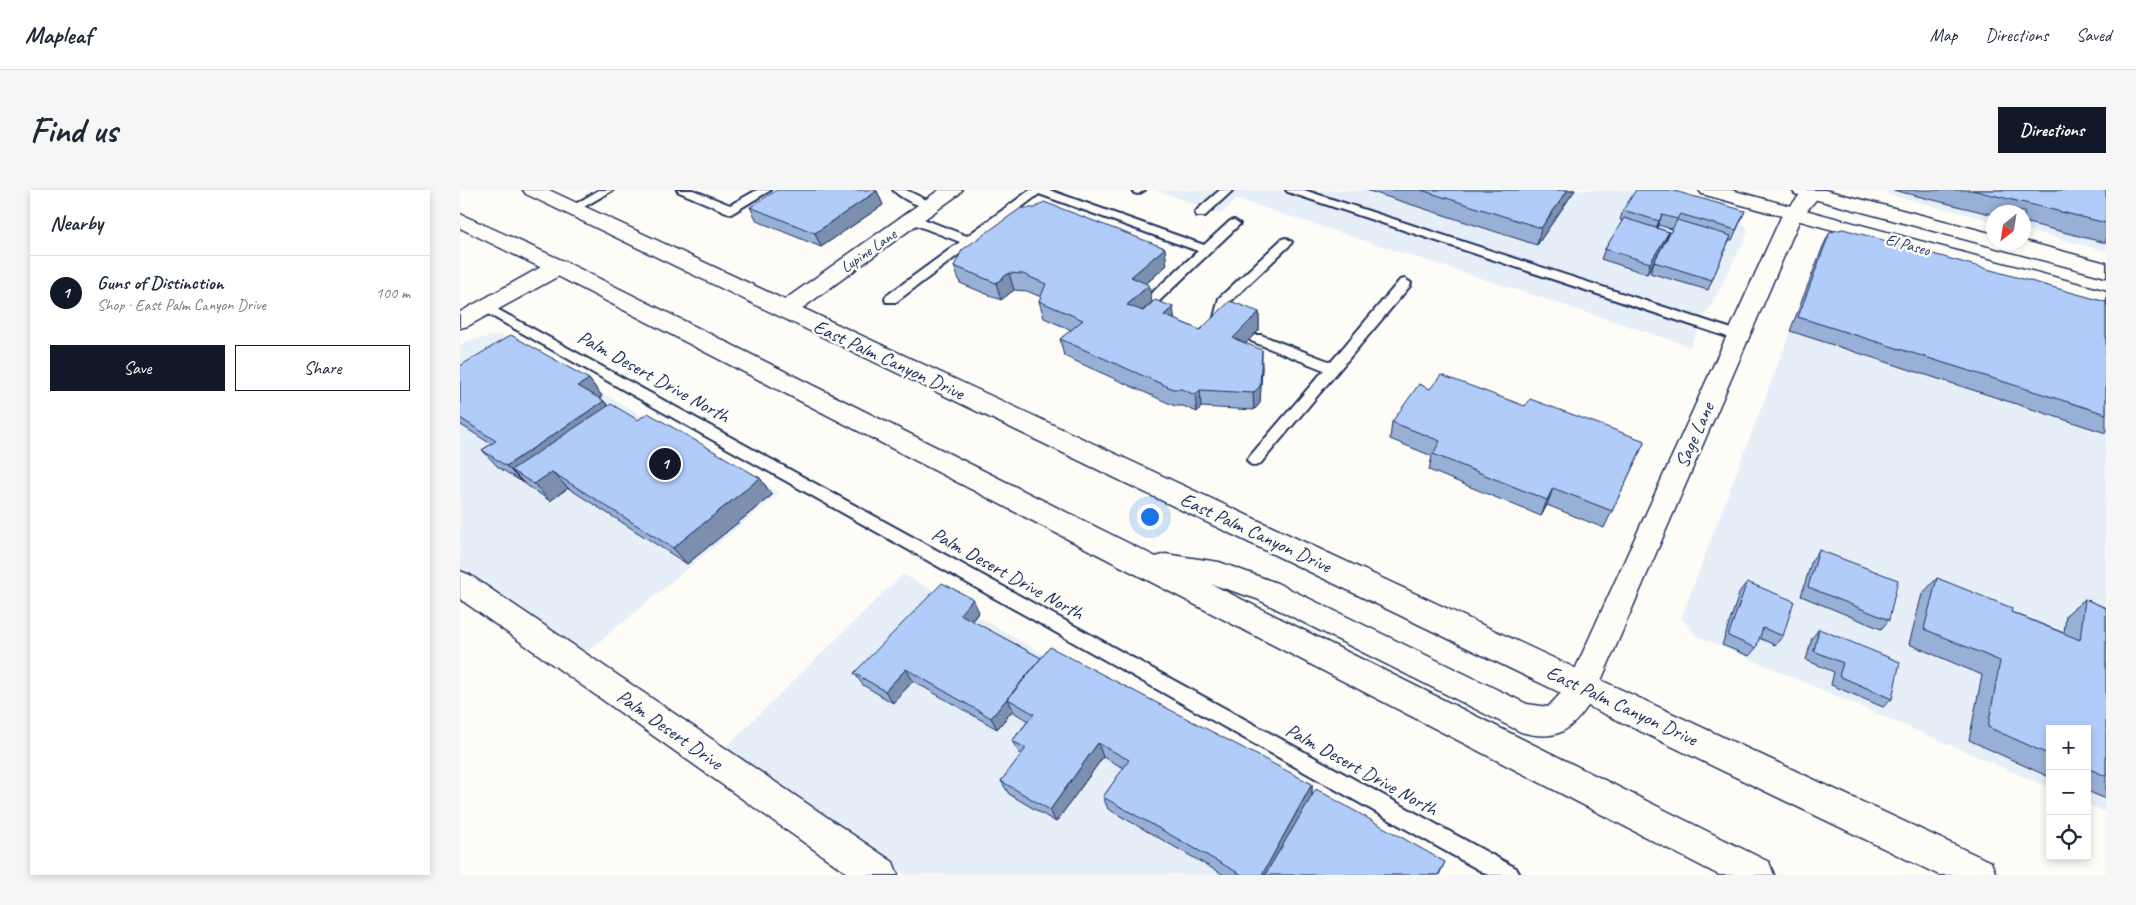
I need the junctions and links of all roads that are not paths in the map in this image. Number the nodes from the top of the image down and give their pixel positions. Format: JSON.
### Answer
{"nodes":[{"id":1,"x":533,"y":190,"type":"edge"},
{"id":2,"x":607,"y":190,"type":"edge"},
{"id":3,"x":683,"y":190,"type":"edge"},
{"id":4,"x":765,"y":190,"type":"edge"},
{"id":5,"x":899,"y":190,"type":"edge"},
{"id":6,"x":952,"y":190,"type":"edge"},
{"id":7,"x":1037,"y":190,"type":"edge"},
{"id":8,"x":1227,"y":190,"type":"edge"},
{"id":9,"x":1292,"y":190,"type":"edge"},
{"id":10,"x":1710,"y":190,"type":"edge"},
{"id":11,"x":1805,"y":196,"type":"edge"},
{"id":12,"x":931,"y":205,"type":"junction"},
{"id":13,"x":572,"y":209,"type":"junction"},
{"id":14,"x":1201,"y":212,"type":"dead end"},
{"id":15,"x":912,"y":219,"type":"junction"},
{"id":16,"x":460,"y":220,"type":"edge"},
{"id":17,"x":1234,"y":224,"type":"dead end"},
{"id":18,"x":1986,"y":238,"type":"edge"},
{"id":19,"x":969,"y":241,"type":"junction"},
{"id":20,"x":1286,"y":242,"type":"dead end"},
{"id":21,"x":1206,"y":250,"type":"junction"},
{"id":22,"x":2031,"y":250,"type":"edge"},
{"id":23,"x":558,"y":266,"type":"junction"},
{"id":24,"x":2106,"y":270,"type":"edge"},
{"id":25,"x":1405,"y":283,"type":"dead end"},
{"id":26,"x":892,"y":298,"type":"dead end"},
{"id":27,"x":2106,"y":298,"type":"edge"},
{"id":28,"x":1149,"y":303,"type":"edge"},
{"id":29,"x":486,"y":308,"type":"junction"},
{"id":30,"x":785,"y":310,"type":"junction"},
{"id":31,"x":460,"y":321,"type":"edge"},
{"id":32,"x":1219,"y":325,"type":"edge"},
{"id":33,"x":1738,"y":336,"type":"junction"},
{"id":34,"x":1256,"y":338,"type":"edge"},
{"id":35,"x":1333,"y":368,"type":"junction"},
{"id":36,"x":1255,"y":460,"type":"dead end"},
{"id":37,"x":1137,"y":560,"type":"junction"},
{"id":38,"x":460,"y":583,"type":"edge"},
{"id":39,"x":1583,"y":687,"type":"junction"},
{"id":40,"x":880,"y":875,"type":"edge"},
{"id":41,"x":1510,"y":875,"type":"edge"},
{"id":42,"x":1756,"y":875,"type":"edge"},
{"id":43,"x":1978,"y":875,"type":"edge"}],
"edges":[{"from":1,"to":13,"type":"main road","name":"East Palm Canyon Drive"},
{"from":2,"to":13,"type":"lane"},
{"from":3,"to":4,"type":"lane"},
{"from":5,"to":12,"type":"lane"},
{"from":6,"to":12,"type":"main road","name":"Lupine Lane"},
{"from":7,"to":19,"type":"lane"},
{"from":7,"to":21,"type":"lane"},
{"from":8,"to":14,"type":"lane"},
{"from":9,"to":33,"type":"lane"},
{"from":10,"to":11,"type":"main road","name":"El Paseo"},
{"from":11,"to":18,"type":"main road","name":"El Paseo"},
{"from":11,"to":27,"type":"main road","name":"El Paseo"},
{"from":11,"to":33,"type":"main road","name":"Sage Lane"},
{"from":12,"to":15,"type":"main road","name":"Lupine Lane"},
{"from":13,"to":30,"type":"main road","name":"East Palm Canyon Drive"},
{"from":15,"to":19,"type":"lane"},
{"from":15,"to":30,"type":"main road","name":"Lupine Lane"},
{"from":16,"to":23,"type":"main road"},
{"from":17,"to":21,"type":"lane"},
{"from":19,"to":26,"type":"lane"},
{"from":20,"to":32,"type":"lane"},
{"from":21,"to":28,"type":"lane"},
{"from":22,"to":24,"type":"main road"},
{"from":23,"to":29,"type":"main road"},
{"from":23,"to":37,"type":"main road"},
{"from":25,"to":35,"type":"lane"},
{"from":29,"to":31,"type":"main road"},
{"from":29,"to":41,"type":"lane","name":"Palm Desert Drive North"},
{"from":30,"to":39,"type":"main road","name":"East Palm Canyon Drive"},
{"from":33,"to":39,"type":"main road","name":"Sage Lane"},
{"from":34,"to":35,"type":"lane"},
{"from":35,"to":36,"type":"lane"},
{"from":37,"to":39,"type":"main road","name":"Sage Lane"},
{"from":37,"to":42,"type":"main road"},
{"from":38,"to":40,"type":"main road","name":"Palm Desert Drive"},
{"from":39,"to":43,"type":"main road","name":"East Palm Canyon Drive"}]}
